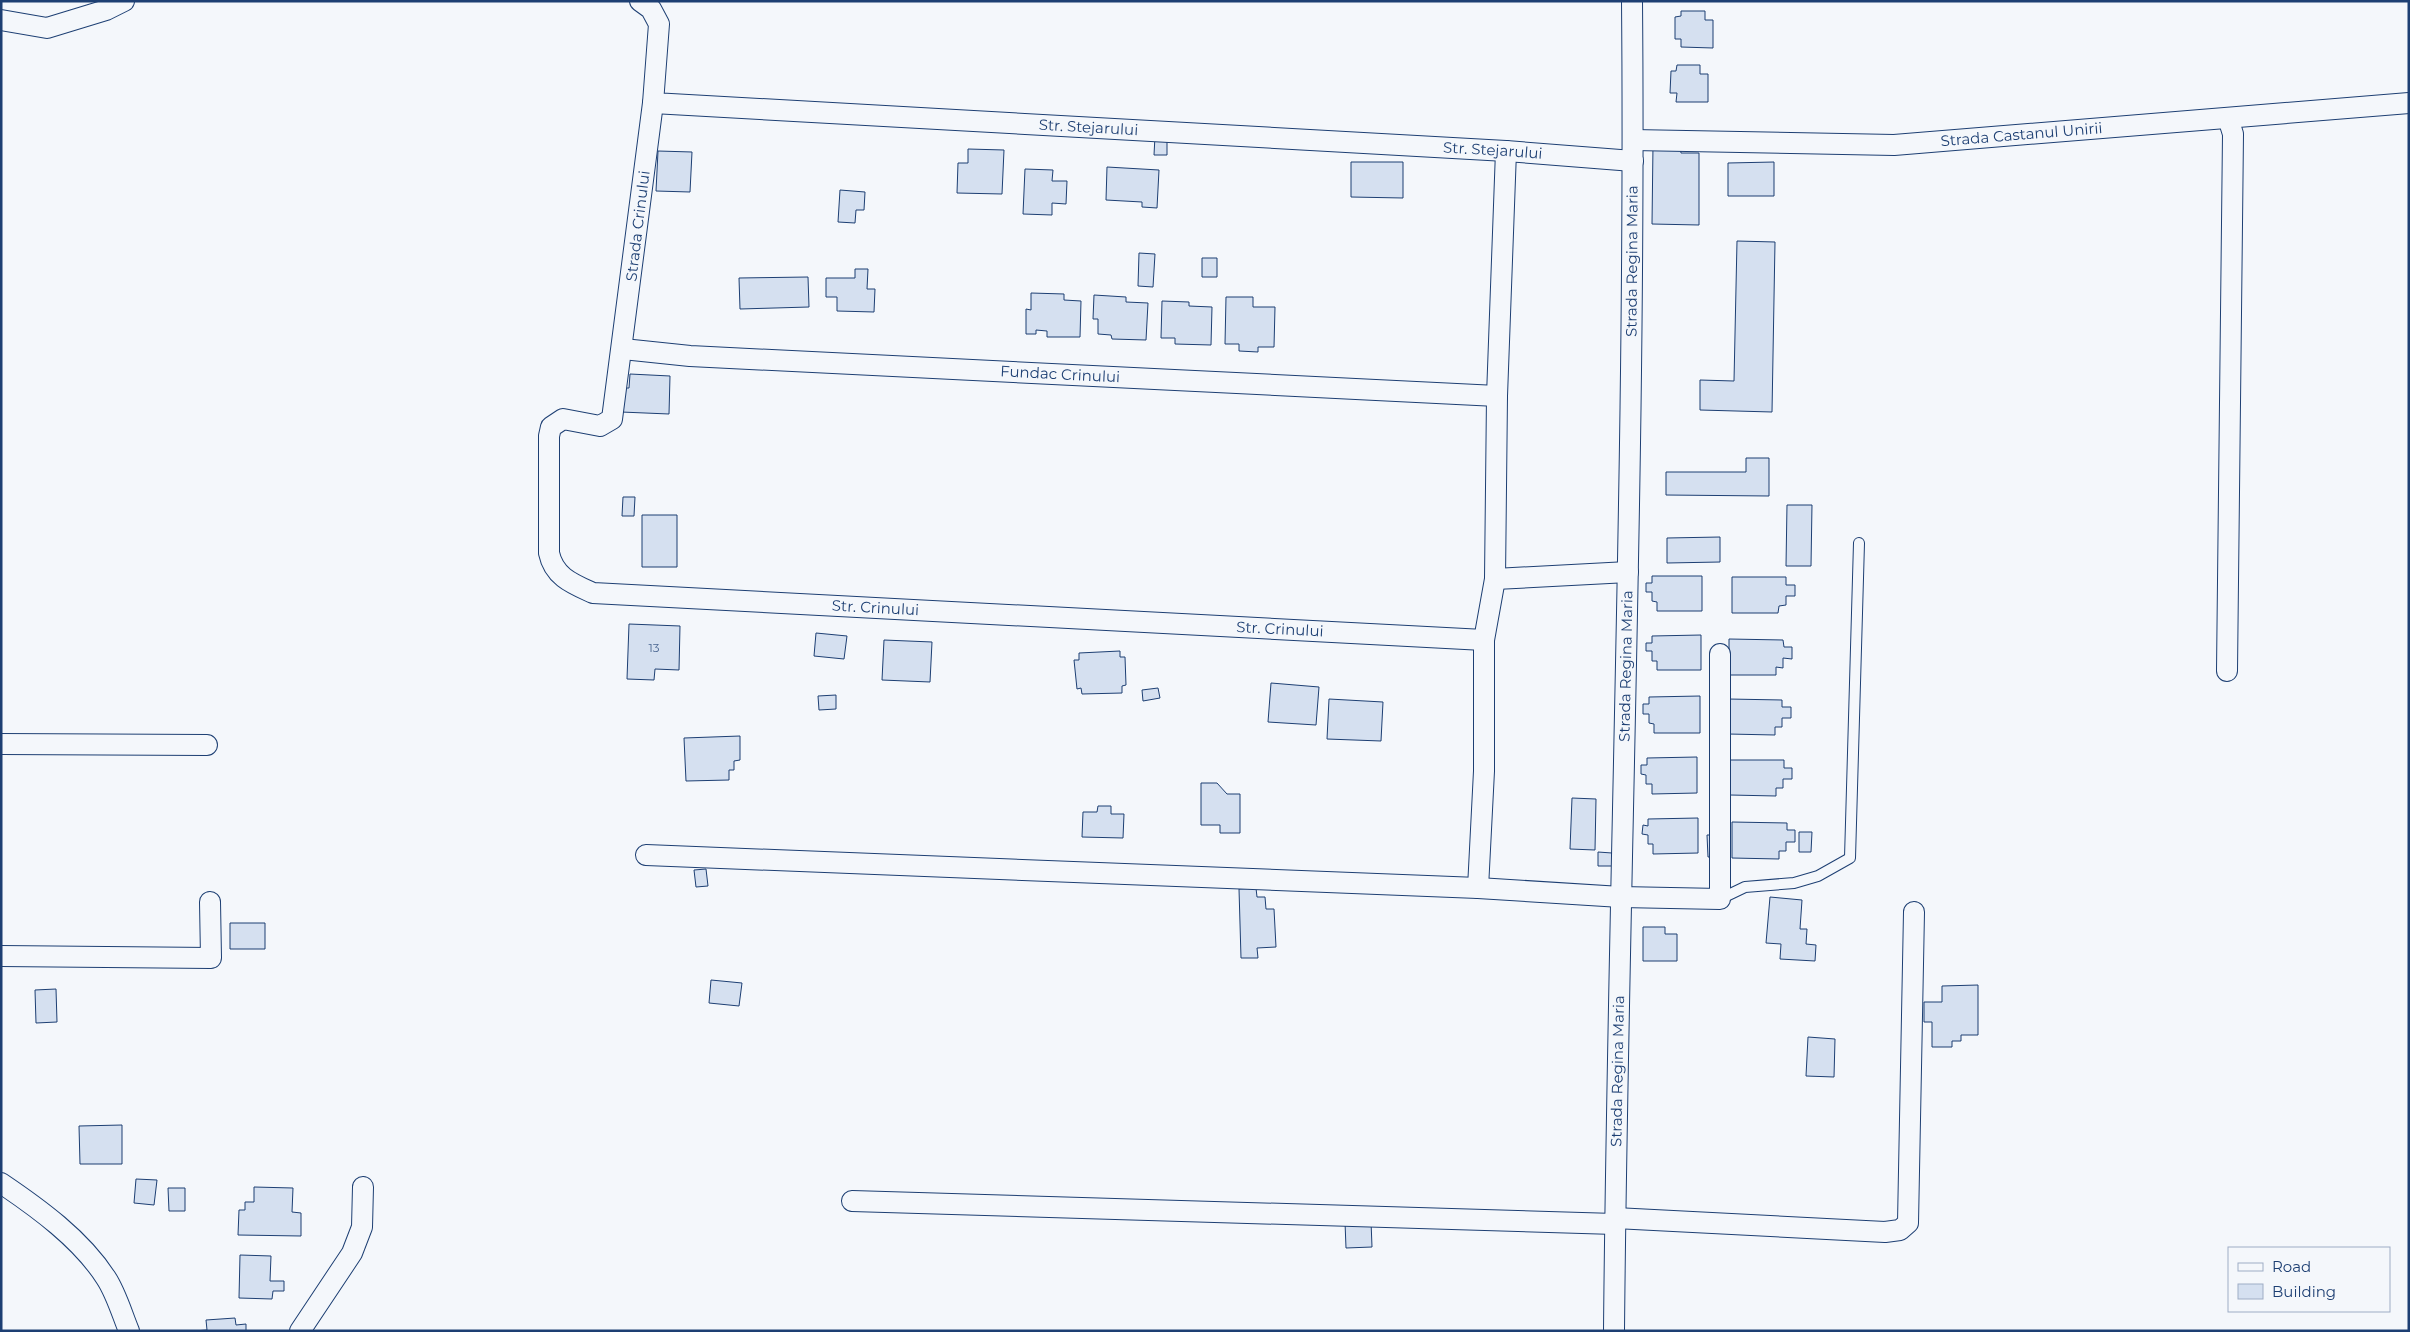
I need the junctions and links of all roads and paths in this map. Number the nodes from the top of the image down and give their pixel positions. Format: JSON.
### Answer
{"nodes":[{"id":1,"x":124,"y":1,"type":"edge"},
{"id":2,"x":640,"y":1,"type":"edge"},
{"id":3,"x":1632,"y":1,"type":"edge"},
{"id":4,"x":1,"y":20,"type":"edge"},
{"id":5,"x":653,"y":103,"type":"junction"},
{"id":6,"x":2409,"y":103,"type":"edge"},
{"id":7,"x":2228,"y":118,"type":"junction"},
{"id":8,"x":1634,"y":140,"type":"junction"},
{"id":9,"x":1506,"y":150,"type":"junction"},
{"id":10,"x":1633,"y":161,"type":"junction"},
{"id":11,"x":623,"y":349,"type":"junction"},
{"id":12,"x":1496,"y":396,"type":"junction"},
{"id":13,"x":1859,"y":543,"type":"dead end"},
{"id":14,"x":1628,"y":572,"type":"junction"},
{"id":15,"x":1495,"y":578,"type":"junction"},
{"id":16,"x":1484,"y":640,"type":"junction"},
{"id":17,"x":1720,"y":654,"type":"dead end"},
{"id":18,"x":2227,"y":671,"type":"dead end"},
{"id":19,"x":1,"y":744,"type":"edge"},
{"id":20,"x":207,"y":745,"type":"dead end"},
{"id":21,"x":646,"y":855,"type":"dead end"},
{"id":22,"x":1478,"y":888,"type":"junction"},
{"id":23,"x":1621,"y":897,"type":"junction"},
{"id":24,"x":1720,"y":899,"type":"junction"},
{"id":25,"x":210,"y":902,"type":"dead end"},
{"id":26,"x":1914,"y":912,"type":"dead end"},
{"id":27,"x":1,"y":956,"type":"edge"},
{"id":28,"x":1,"y":1183,"type":"edge"},
{"id":29,"x":363,"y":1187,"type":"dead end"},
{"id":30,"x":852,"y":1201,"type":"dead end"},
{"id":31,"x":1615,"y":1221,"type":"junction"},
{"id":32,"x":129,"y":1331,"type":"edge"},
{"id":33,"x":300,"y":1331,"type":"edge"},
{"id":34,"x":1614,"y":1331,"type":"edge"}],
"edges":[{"from":1,"to":4,"type":"street"},
{"from":2,"to":5,"type":"street"},
{"from":3,"to":8,"type":"street","name":"Strada Regina Maria"},
{"from":5,"to":9,"type":"street","name":"Str. Stejarului"},
{"from":5,"to":11,"type":"street","name":"Strada Crinului"},
{"from":6,"to":7,"type":"street","name":"Strada Castanul Unirii"},
{"from":7,"to":8,"type":"street","name":"Strada Castanul Unirii"},
{"from":7,"to":18,"type":"street"},
{"from":8,"to":10,"type":"street","name":"Strada Regina Maria"},
{"from":9,"to":10,"type":"street","name":"Str. Stejarului"},
{"from":9,"to":12,"type":"street"},
{"from":10,"to":14,"type":"street","name":"Strada Regina Maria"},
{"from":11,"to":12,"type":"street","name":"Fundac Crinului"},
{"from":11,"to":16,"type":"street","name":"Str. Crinului"},
{"from":12,"to":15,"type":"street"},
{"from":13,"to":24,"type":"lane"},
{"from":14,"to":15,"type":"street"},
{"from":14,"to":23,"type":"street","name":"Strada Regina Maria"},
{"from":15,"to":16,"type":"street"},
{"from":16,"to":22,"type":"street"},
{"from":17,"to":24,"type":"street"},
{"from":19,"to":20,"type":"street"},
{"from":21,"to":22,"type":"street"},
{"from":22,"to":23,"type":"street"},
{"from":23,"to":24,"type":"street"},
{"from":23,"to":31,"type":"street","name":"Strada Regina Maria"},
{"from":25,"to":27,"type":"street"},
{"from":26,"to":31,"type":"street"},
{"from":28,"to":32,"type":"street"},
{"from":29,"to":33,"type":"street"},
{"from":30,"to":31,"type":"street"},
{"from":31,"to":34,"type":"street","name":"Strada Regina Maria"}]}
